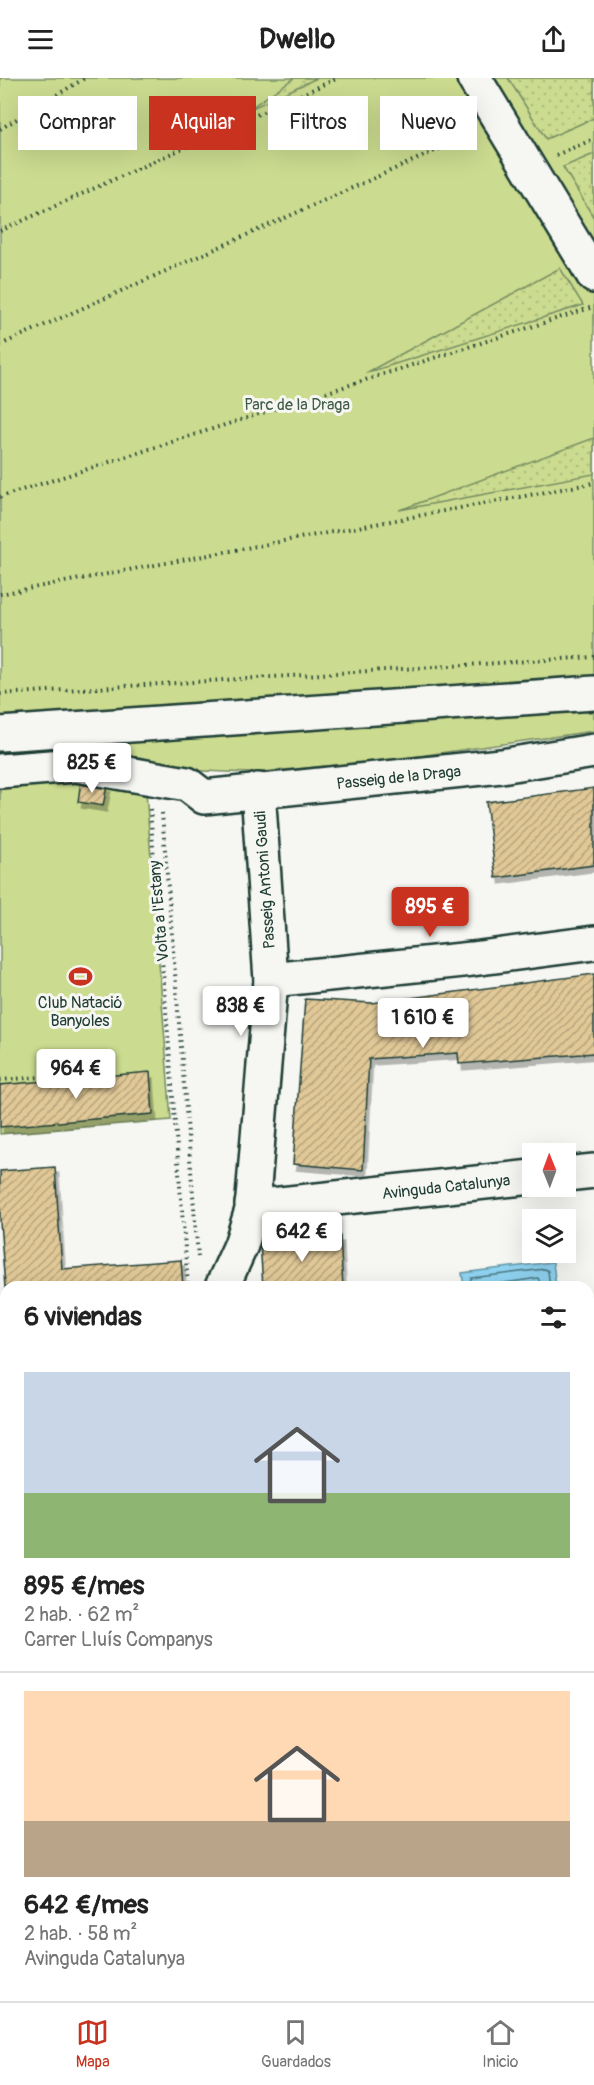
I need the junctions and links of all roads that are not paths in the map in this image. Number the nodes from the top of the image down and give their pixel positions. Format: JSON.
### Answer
{"nodes":[{"id":1,"x":474,"y":78,"type":"edge"},
{"id":2,"x":594,"y":276,"type":"edge"},
{"id":3,"x":594,"y":693,"type":"edge"},
{"id":4,"x":0,"y":734,"type":"edge"},
{"id":5,"x":594,"y":751,"type":"edge"},
{"id":6,"x":0,"y":771,"type":"edge"},
{"id":7,"x":258,"y":790,"type":"junction"},
{"id":8,"x":594,"y":942,"type":"edge"},
{"id":9,"x":271,"y":980,"type":"junction"},
{"id":10,"x":594,"y":1171,"type":"edge"},
{"id":11,"x":576,"y":1173,"type":"edge"},
{"id":12,"x":522,"y":1178,"type":"edge"},
{"id":13,"x":252,"y":1204,"type":"junction"},
{"id":14,"x":210,"y":1277,"type":"edge"}],
"edges":[{"from":1,"to":2,"type":"street"},
{"from":3,"to":4,"type":"street"},
{"from":5,"to":7,"type":"street","name":"Passeig de la Draga"},
{"from":6,"to":7,"type":"street","name":"Passeig de la Draga"},
{"from":7,"to":9,"type":"street","name":"Passeig Antoni Gaudi"},
{"from":8,"to":9,"type":"street"},
{"from":9,"to":13,"type":"street","name":"Passeig Antoni Gaudi"},
{"from":10,"to":11,"type":"street"},
{"from":12,"to":13,"type":"street","name":"Avinguda Catalunya"},
{"from":13,"to":14,"type":"street","name":"Passeig Antoni Gaudi"}]}
